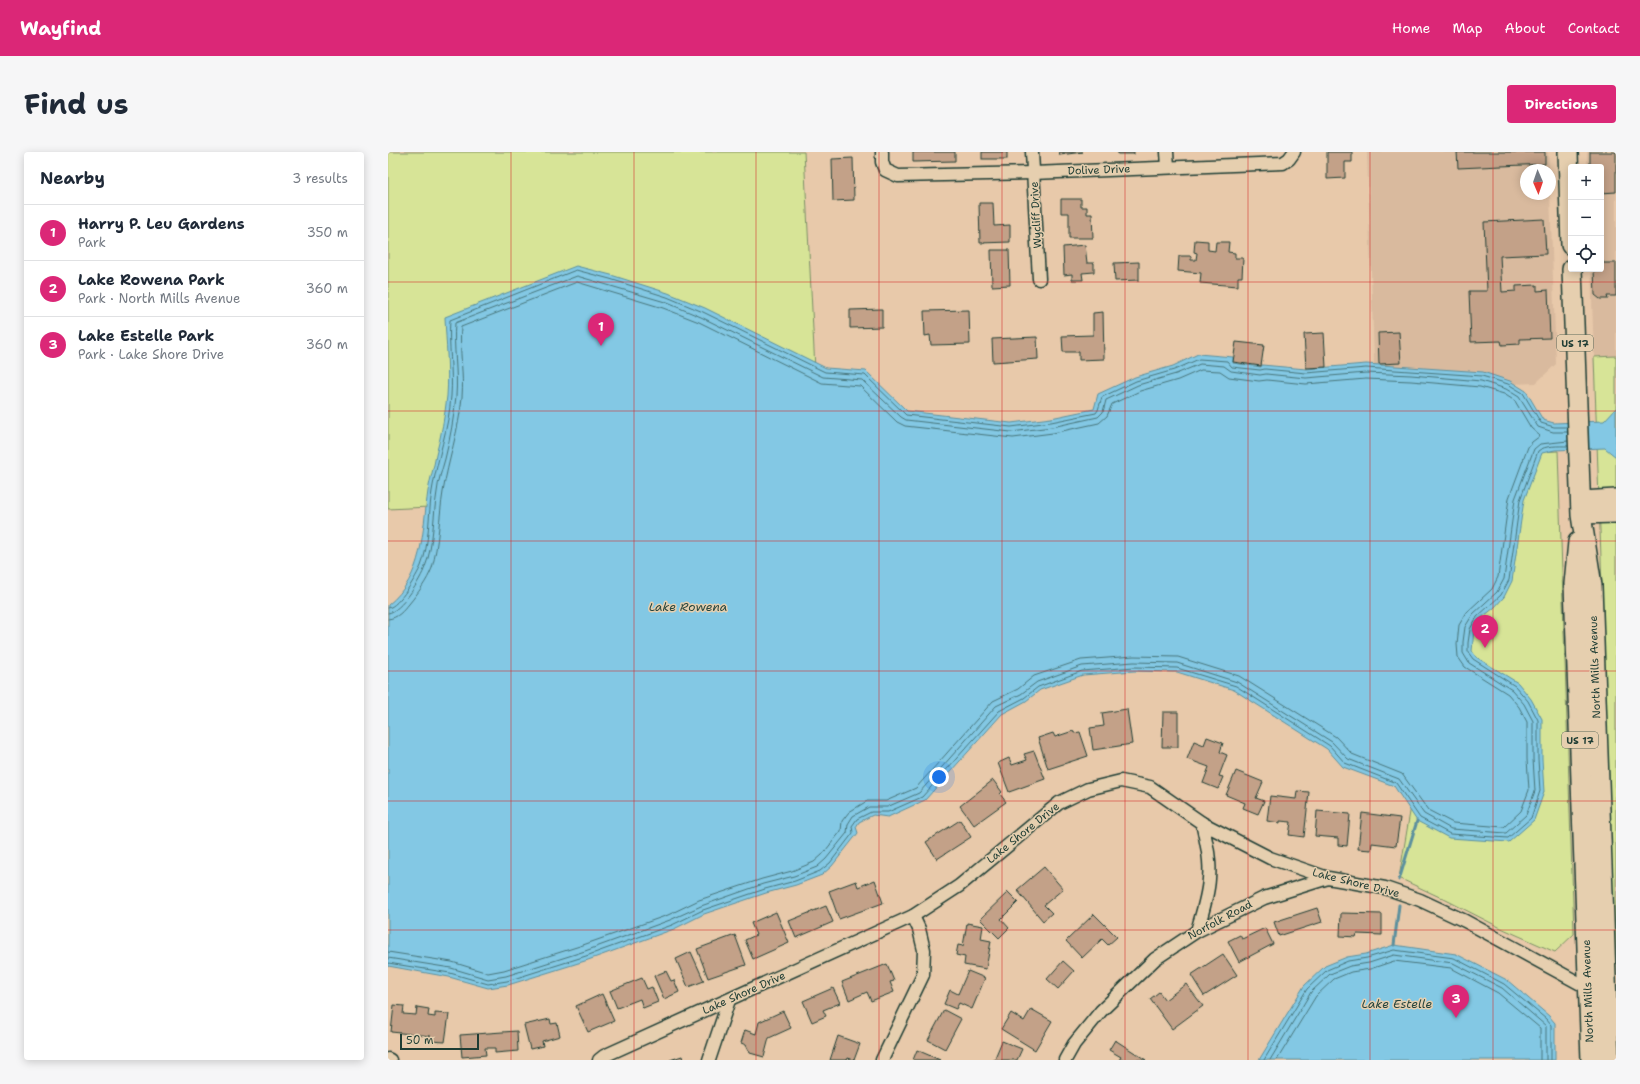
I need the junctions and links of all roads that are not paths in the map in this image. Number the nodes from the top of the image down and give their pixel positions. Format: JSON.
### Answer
{"nodes":[{"id":1,"x":882,"y":152,"type":"edge"},
{"id":2,"x":1032,"y":152,"type":"edge"},
{"id":3,"x":1168,"y":152,"type":"edge"},
{"id":4,"x":1294,"y":152,"type":"edge"},
{"id":5,"x":1568,"y":152,"type":"edge"},
{"id":6,"x":1168,"y":167,"type":"junction"},
{"id":7,"x":1033,"y":173,"type":"junction"},
{"id":8,"x":1571,"y":236,"type":"edge"},
{"id":9,"x":1572,"y":272,"type":"edge"},
{"id":10,"x":1039,"y":279,"type":"dead end"},
{"id":11,"x":1616,"y":498,"type":"edge"},
{"id":12,"x":1581,"y":508,"type":"junction"},
{"id":13,"x":1616,"y":514,"type":"edge"},
{"id":14,"x":1202,"y":823,"type":"junction"},
{"id":15,"x":1328,"y":878,"type":"junction"},
{"id":16,"x":913,"y":916,"type":"junction"},
{"id":17,"x":1197,"y":931,"type":"junction"},
{"id":18,"x":1588,"y":988,"type":"junction"},
{"id":19,"x":729,"y":1000,"type":"junction"},
{"id":20,"x":1611,"y":1000,"type":"edge"},
{"id":21,"x":599,"y":1060,"type":"edge"},
{"id":22,"x":709,"y":1060,"type":"edge"},
{"id":23,"x":882,"y":1060,"type":"edge"},
{"id":24,"x":1065,"y":1060,"type":"edge"},
{"id":25,"x":1591,"y":1060,"type":"edge"},
{"id":26,"x":1609,"y":1060,"type":"edge"}],
"edges":[{"from":1,"to":7,"type":"street","name":"Dolive Drive"},
{"from":2,"to":7,"type":"street","name":"Wycliff Drive"},
{"from":3,"to":6,"type":"street"},
{"from":4,"to":6,"type":"street","name":"Dolive Drive"},
{"from":5,"to":8,"type":"main road"},
{"from":6,"to":7,"type":"street","name":"Dolive Drive"},
{"from":7,"to":10,"type":"street","name":"Wycliff Drive"},
{"from":9,"to":12,"type":"main road","name":"North Mills Avenue","number":"US 17"},
{"from":11,"to":12,"type":"main road"},
{"from":12,"to":13,"type":"main road"},
{"from":12,"to":18,"type":"main road","name":"North Mills Avenue","number":"US 17"},
{"from":12,"to":20,"type":"main road","name":"North Mills Avenue","number":"US 17"},
{"from":14,"to":15,"type":"street","name":"Lake Shore Drive"},
{"from":14,"to":16,"type":"street","name":"Lake Shore Drive"},
{"from":14,"to":17,"type":"street"},
{"from":15,"to":17,"type":"street","name":"Norfolk Road"},
{"from":15,"to":18,"type":"street","name":"Lake Shore Drive"},
{"from":16,"to":19,"type":"street","name":"Lake Shore Drive"},
{"from":16,"to":23,"type":"street"},
{"from":17,"to":24,"type":"street","name":"Norfolk Road"},
{"from":18,"to":20,"type":"main road"},
{"from":18,"to":25,"type":"main road","name":"North Mills Avenue","number":"US 17"},
{"from":19,"to":21,"type":"street","name":"Lake Shore Drive"},
{"from":19,"to":22,"type":"street"},
{"from":20,"to":26,"type":"main road","name":"North Mills Avenue","number":"US 17"}]}
